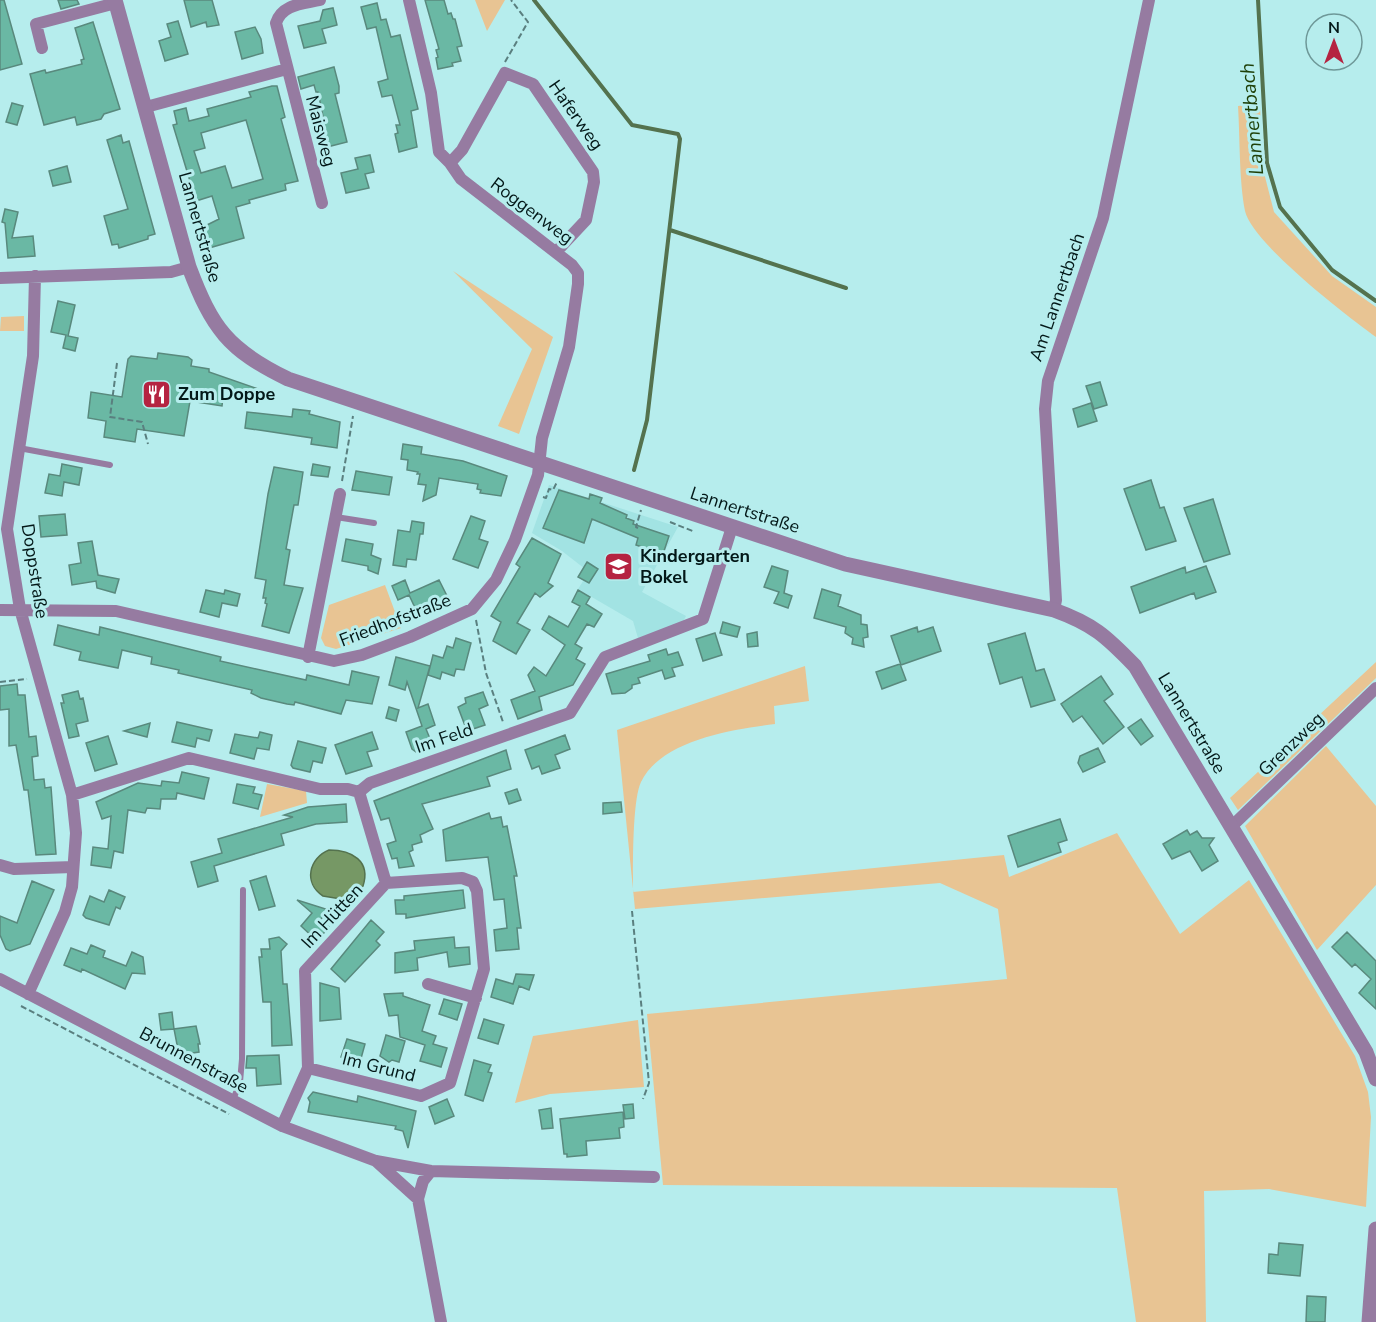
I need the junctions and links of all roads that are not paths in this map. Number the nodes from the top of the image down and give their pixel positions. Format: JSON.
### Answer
{"nodes":[{"id":1,"x":320,"y":0,"type":"edge"},
{"id":2,"x":409,"y":0,"type":"edge"},
{"id":3,"x":1149,"y":0,"type":"edge"},
{"id":4,"x":116,"y":2,"type":"edge"},
{"id":5,"x":42,"y":48,"type":"dead end"},
{"id":6,"x":287,"y":69,"type":"junction"},
{"id":7,"x":146,"y":107,"type":"junction"},
{"id":8,"x":450,"y":163,"type":"junction"},
{"id":9,"x":322,"y":203,"type":"dead end"},
{"id":10,"x":556,"y":252,"type":"junction"},
{"id":11,"x":189,"y":267,"type":"junction"},
{"id":12,"x":34,"y":276,"type":"junction"},
{"id":13,"x":0,"y":278,"type":"edge"},
{"id":14,"x":19,"y":448,"type":"junction"},
{"id":15,"x":539,"y":460,"type":"junction"},
{"id":16,"x":110,"y":465,"type":"dead end"},
{"id":17,"x":340,"y":494,"type":"road end"},
{"id":18,"x":336,"y":517,"type":"junction"},
{"id":19,"x":374,"y":524,"type":"dead end"},
{"id":20,"x":732,"y":527,"type":"junction"},
{"id":21,"x":20,"y":609,"type":"junction"},
{"id":22,"x":0,"y":610,"type":"edge"},
{"id":23,"x":1054,"y":610,"type":"junction"},
{"id":24,"x":309,"y":657,"type":"junction"},
{"id":25,"x":1376,"y":688,"type":"edge"},
{"id":26,"x":358,"y":792,"type":"junction"},
{"id":27,"x":72,"y":795,"type":"junction"},
{"id":28,"x":1232,"y":826,"type":"junction"},
{"id":29,"x":0,"y":865,"type":"edge"},
{"id":30,"x":73,"y":867,"type":"junction"},
{"id":31,"x":386,"y":883,"type":"junction"},
{"id":32,"x":243,"y":890,"type":"dead end"},
{"id":33,"x":0,"y":979,"type":"edge"},
{"id":34,"x":428,"y":984,"type":"dead end"},
{"id":35,"x":28,"y":994,"type":"junction"},
{"id":36,"x":476,"y":998,"type":"junction"},
{"id":37,"x":308,"y":1068,"type":"junction"},
{"id":38,"x":1376,"y":1079,"type":"edge"},
{"id":39,"x":232,"y":1100,"type":"junction"},
{"id":40,"x":282,"y":1126,"type":"junction"},
{"id":41,"x":376,"y":1161,"type":"junction"},
{"id":42,"x":431,"y":1171,"type":"junction"},
{"id":43,"x":654,"y":1177,"type":"dead end"},
{"id":44,"x":417,"y":1199,"type":"junction"},
{"id":45,"x":1376,"y":1229,"type":"edge"},
{"id":46,"x":441,"y":1322,"type":"edge"},
{"id":47,"x":1370,"y":1322,"type":"edge"}],
"edges":[{"from":1,"to":6,"type":"street"},
{"from":2,"to":8,"type":"street","name":"Roggenweg"},
{"from":3,"to":23,"type":"street","name":"Am Lannertbach"},
{"from":4,"to":5,"type":"street","name":"Lannertstraße"},
{"from":4,"to":7,"type":"street","name":"Lannertstraße"},
{"from":6,"to":7,"type":"street"},
{"from":6,"to":9,"type":"street","name":"Maisweg"},
{"from":7,"to":11,"type":"street","name":"Lannertstraße"},
{"from":8,"to":10,"type":"street","name":"Roggenweg"},
{"from":8,"to":10,"type":"street","name":"Haferweg"},
{"from":10,"to":15,"type":"street","name":"Roggenweg"},
{"from":11,"to":12,"type":"street"},
{"from":11,"to":15,"type":"street","name":"Lannertstraße"},
{"from":12,"to":13,"type":"street"},
{"from":12,"to":14,"type":"street","name":"Doppstraße"},
{"from":14,"to":16,"type":"lane"},
{"from":14,"to":21,"type":"street","name":"Doppstraße"},
{"from":15,"to":20,"type":"street","name":"Lannertstraße"},
{"from":15,"to":24,"type":"street","name":"Friedhofstraße"},
{"from":17,"to":18,"type":"street","name":"Friedhofstraße"},
{"from":18,"to":19,"type":"lane"},
{"from":18,"to":24,"type":"street","name":"Friedhofstraße"},
{"from":20,"to":23,"type":"street","name":"Lannertstraße"},
{"from":20,"to":26,"type":"street","name":"Im Feld"},
{"from":21,"to":22,"type":"street","name":"Friedhofstraße"},
{"from":21,"to":24,"type":"street","name":"Friedhofstraße"},
{"from":21,"to":27,"type":"street","name":"Doppstraße"},
{"from":23,"to":28,"type":"street","name":"Lannertstraße"},
{"from":25,"to":28,"type":"street","name":"Grenzweg"},
{"from":26,"to":27,"type":"street"},
{"from":26,"to":31,"type":"street","name":"Im Hütten"},
{"from":27,"to":30,"type":"street","name":"Doppstraße"},
{"from":28,"to":38,"type":"street","name":"Lannertstraße"},
{"from":29,"to":30,"type":"street"},
{"from":30,"to":35,"type":"street","name":"Doppstraße"},
{"from":31,"to":36,"type":"street","name":"Im Grund"},
{"from":31,"to":37,"type":"street","name":"Im Hütten"},
{"from":32,"to":39,"type":"lane"},
{"from":33,"to":35,"type":"street","name":"Brunnenstraße"},
{"from":34,"to":36,"type":"street"},
{"from":35,"to":39,"type":"street","name":"Brunnenstraße"},
{"from":36,"to":37,"type":"street","name":"Im Grund"},
{"from":37,"to":40,"type":"street"},
{"from":39,"to":40,"type":"street","name":"Brunnenstraße"},
{"from":40,"to":41,"type":"street","name":"Brunnenstraße"},
{"from":41,"to":42,"type":"street","name":"Brunnenstraße"},
{"from":41,"to":44,"type":"street","name":"Brunnenstraße"},
{"from":42,"to":43,"type":"street","name":"Brunnenstraße"},
{"from":42,"to":44,"type":"street"},
{"from":44,"to":46,"type":"street"},
{"from":45,"to":47,"type":"street"}]}
